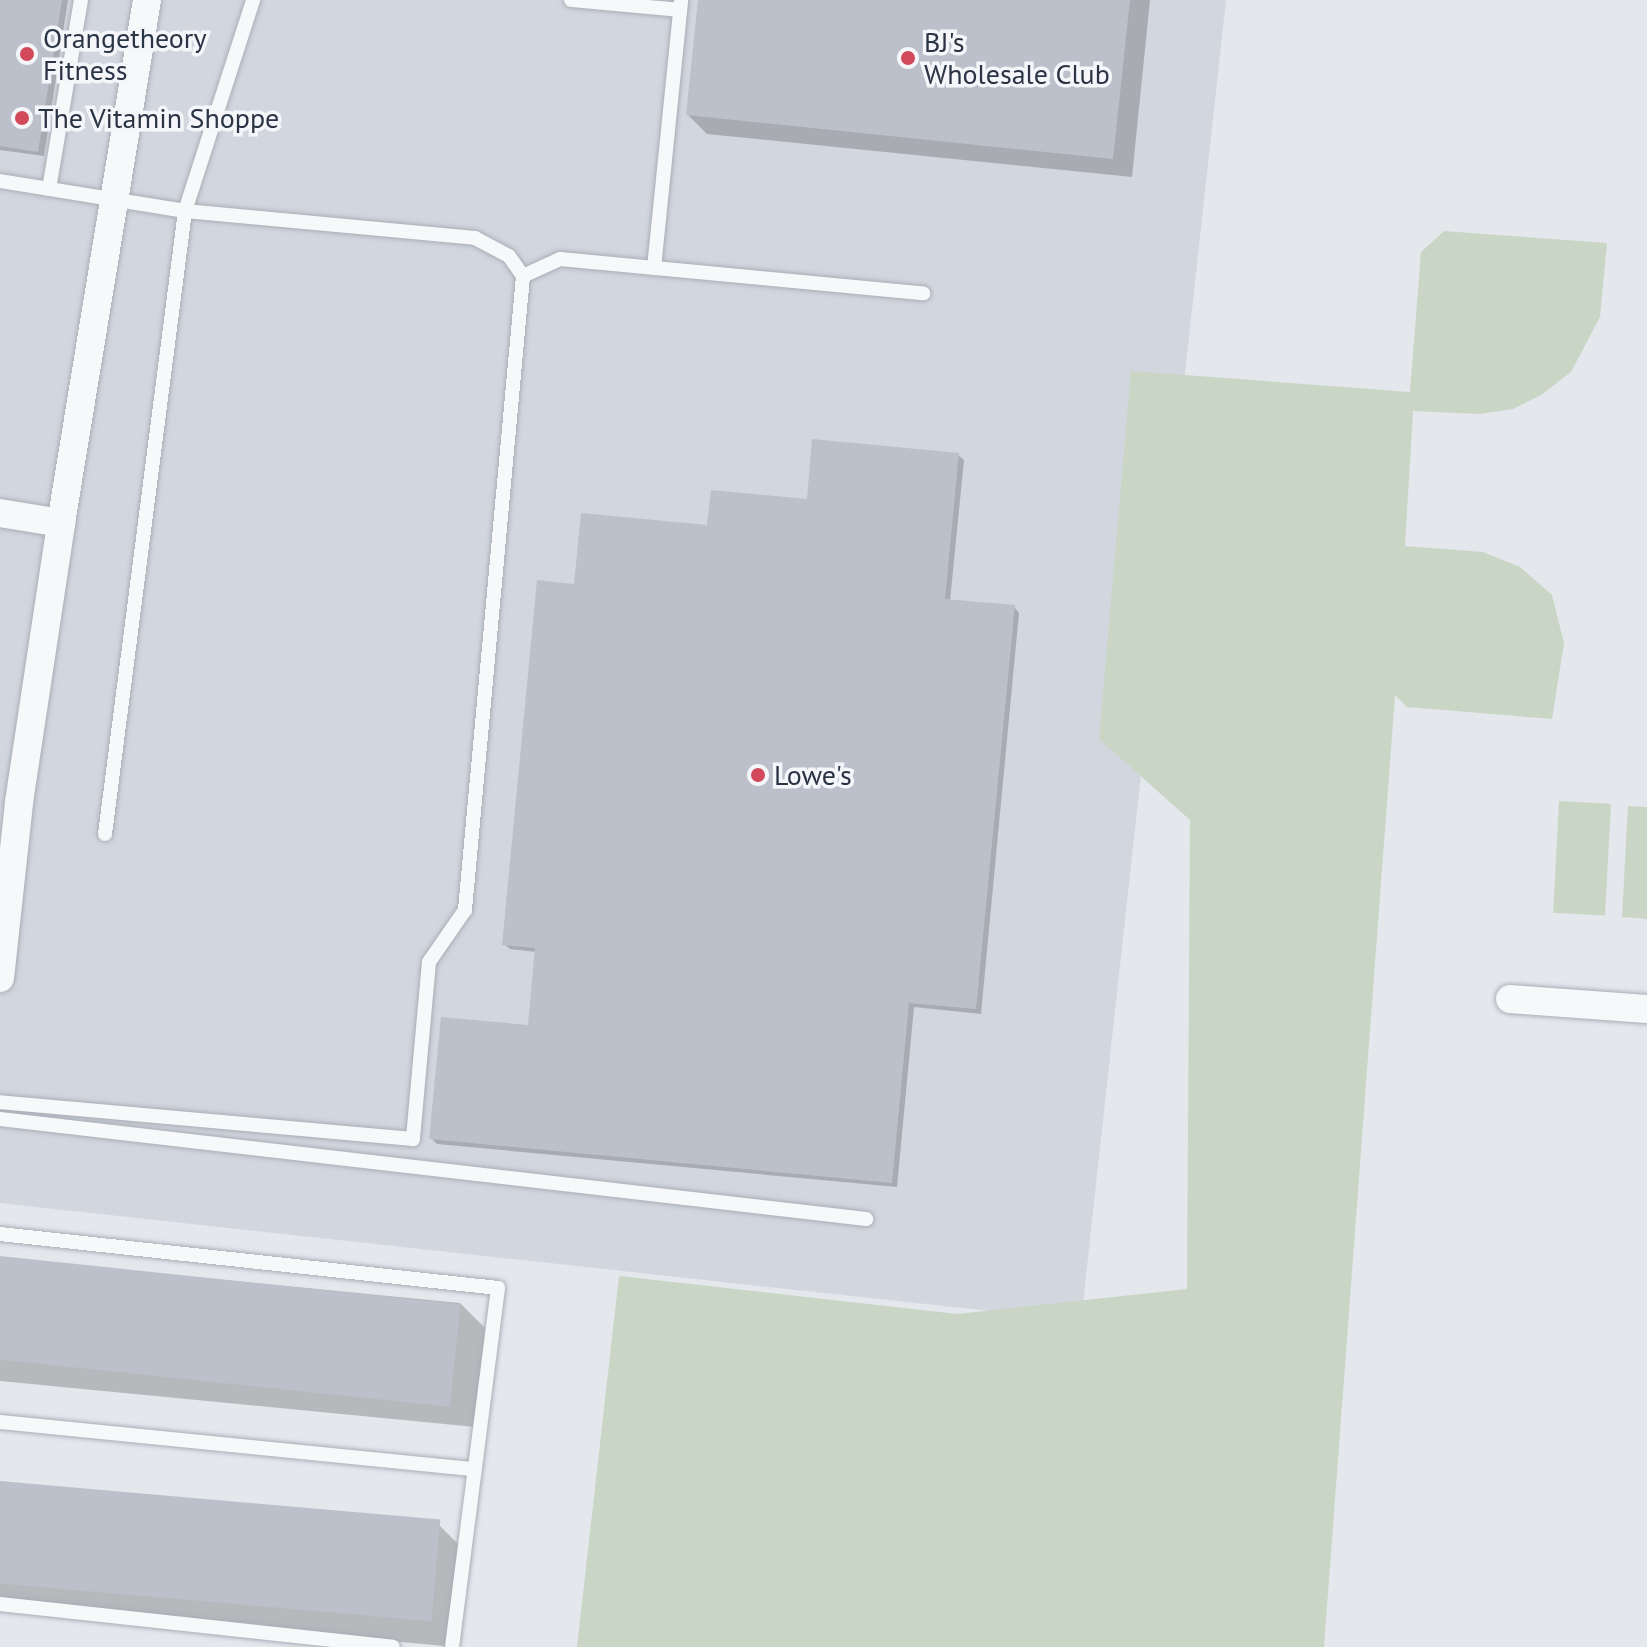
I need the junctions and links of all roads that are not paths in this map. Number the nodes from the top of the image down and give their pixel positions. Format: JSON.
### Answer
{"nodes":[{"id":1,"x":81,"y":0,"type":"edge"},
{"id":2,"x":147,"y":0,"type":"edge"},
{"id":3,"x":253,"y":0,"type":"edge"},
{"id":4,"x":571,"y":0,"type":"edge"},
{"id":5,"x":680,"y":5,"type":"edge"},
{"id":6,"x":0,"y":181,"type":"edge"},
{"id":7,"x":49,"y":189,"type":"junction"},
{"id":8,"x":114,"y":200,"type":"junction"},
{"id":9,"x":185,"y":211,"type":"junction"},
{"id":10,"x":654,"y":268,"type":"junction"},
{"id":11,"x":523,"y":276,"type":"junction"},
{"id":12,"x":923,"y":293,"type":"dead end"},
{"id":13,"x":0,"y":513,"type":"edge"},
{"id":14,"x":61,"y":523,"type":"junction"},
{"id":15,"x":105,"y":834,"type":"dead end"},
{"id":16,"x":0,"y":978,"type":"edge"},
{"id":17,"x":1510,"y":999,"type":"dead end"},
{"id":18,"x":1647,"y":1009,"type":"edge"},
{"id":19,"x":0,"y":1102,"type":"edge"},
{"id":20,"x":0,"y":1119,"type":"edge"},
{"id":21,"x":866,"y":1219,"type":"dead end"},
{"id":22,"x":0,"y":1234,"type":"edge"},
{"id":23,"x":0,"y":1422,"type":"edge"},
{"id":24,"x":475,"y":1469,"type":"junction"},
{"id":25,"x":0,"y":1604,"type":"edge"},
{"id":26,"x":393,"y":1647,"type":"edge"},
{"id":27,"x":452,"y":1647,"type":"edge"}],
"edges":[{"from":1,"to":7,"type":"lane"},
{"from":2,"to":8,"type":"street"},
{"from":3,"to":9,"type":"lane"},
{"from":4,"to":5,"type":"lane"},
{"from":5,"to":10,"type":"lane"},
{"from":6,"to":7,"type":"lane"},
{"from":7,"to":8,"type":"lane"},
{"from":8,"to":9,"type":"lane"},
{"from":8,"to":14,"type":"street"},
{"from":9,"to":11,"type":"lane"},
{"from":9,"to":15,"type":"lane"},
{"from":10,"to":11,"type":"lane"},
{"from":10,"to":12,"type":"lane"},
{"from":11,"to":19,"type":"lane"},
{"from":13,"to":14,"type":"street"},
{"from":14,"to":16,"type":"street"},
{"from":17,"to":18,"type":"street"},
{"from":20,"to":21,"type":"lane"},
{"from":22,"to":24,"type":"lane"},
{"from":23,"to":24,"type":"lane"},
{"from":24,"to":27,"type":"lane"},
{"from":25,"to":26,"type":"lane"}]}
